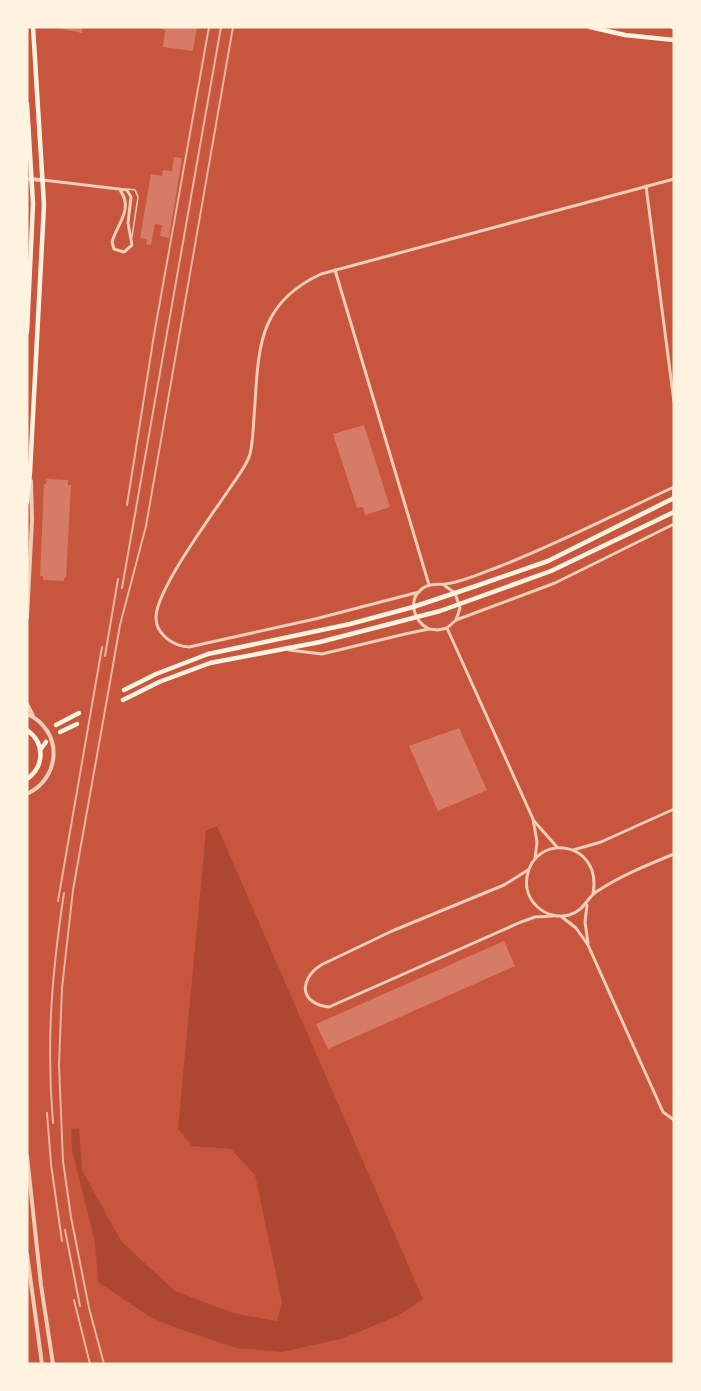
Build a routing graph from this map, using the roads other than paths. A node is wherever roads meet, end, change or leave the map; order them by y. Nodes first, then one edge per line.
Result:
1 (33, 27) edge
2 (590, 27) edge
3 (674, 40) edge
4 (27, 104) edge
5 (30, 179) edge
6 (674, 179) edge
7 (44, 180) junction
8 (646, 186) junction
9 (120, 190) junction
10 (127, 190) junction
11 (132, 239) junction
12 (335, 270) junction
13 (27, 332) edge
14 (674, 402) edge
15 (30, 472) junction
16 (674, 488) edge
17 (674, 499) edge
18 (27, 502) edge
19 (674, 512) edge
20 (674, 524) edge
21 (429, 585) junction
22 (444, 585) junction
23 (419, 592) junction
24 (455, 592) junction
25 (460, 604) junction
26 (413, 607) junction
27 (27, 618) edge
28 (416, 618) junction
29 (456, 620) junction
30 (447, 628) junction
31 (429, 629) junction
32 (286, 649) junction
33 (124, 690) dead end
34 (123, 700) dead end
35 (27, 704) edge
36 (79, 713) dead end
37 (27, 714) edge
38 (33, 717) junction
39 (77, 724) dead end
40 (56, 725) dead end
41 (27, 730) edge
42 (60, 732) dead end
43 (46, 742) dead end
44 (40, 750) junction
45 (27, 779) edge
46 (28, 795) edge
47 (674, 809) edge
48 (533, 819) junction
49 (558, 848) junction
50 (572, 850) junction
51 (674, 854) edge
52 (535, 859) junction
53 (528, 870) junction
54 (593, 894) junction
55 (587, 904) junction
56 (553, 916) junction
57 (562, 916) junction
58 (588, 945) junction
59 (674, 1120) edge
60 (27, 1156) edge
61 (27, 1254) edge
62 (42, 1364) edge
63 (53, 1364) edge

1 - 7 main road
2 - 3 main road
4 - 5 main road
5 - 7 street
5 - 13 main road
6 - 8 street
7 - 9 street
7 - 15 main road
8 - 12 street
8 - 14 street
9 - 10 street
9 - 11 street
10 - 11 street
10 - 11 lane
12 - 21 street
12 - 23 street
15 - 18 main road
15 - 27 street
16 - 17 street
16 - 22 street
17 - 24 main road
19 - 25 main road
20 - 29 street
21 - 22 street
21 - 23 street
22 - 24 street
23 - 26 street
24 - 25 street
24 - 26 main road
25 - 28 main road
25 - 29 street
26 - 28 street
26 - 33 main road
28 - 31 street
28 - 32 main road
29 - 30 street
30 - 31 street
30 - 48 street
31 - 32 street
32 - 34 main road
35 - 38 street
36 - 40 main road
37 - 38 street
38 - 46 street
39 - 42 main road
41 - 44 main road
43 - 44 main road
44 - 45 main road
47 - 50 street
48 - 49 street
48 - 52 street
49 - 50 street
49 - 52 street
50 - 54 street
51 - 54 street
52 - 53 street
53 - 56 street
53 - 56 street
54 - 55 street
55 - 57 street
55 - 58 street
56 - 57 street
57 - 58 street
58 - 59 street
60 - 63 street
61 - 62 street

